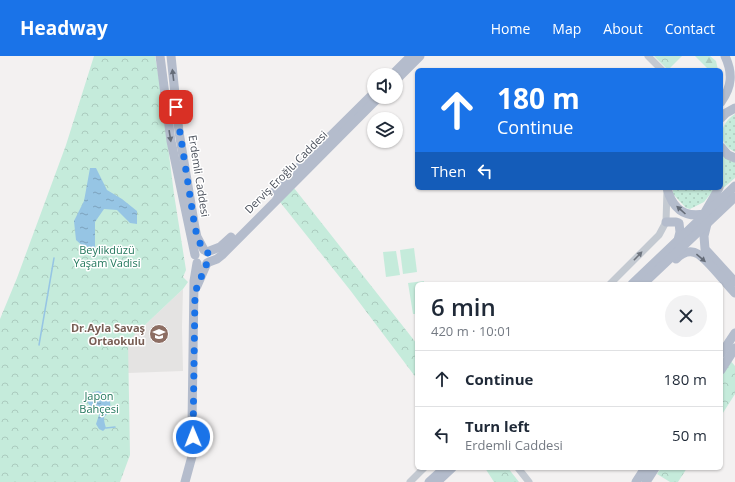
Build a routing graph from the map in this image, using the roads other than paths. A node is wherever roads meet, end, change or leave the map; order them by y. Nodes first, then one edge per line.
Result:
1 (160, 56) edge
2 (171, 56) edge
3 (411, 56) edge
4 (420, 56) edge
5 (648, 56) edge
6 (726, 56) edge
7 (735, 65) edge
8 (399, 68) edge
9 (660, 68) edge
10 (403, 73) edge
11 (723, 99) edge
12 (367, 102) edge
13 (370, 104) edge
14 (735, 108) edge
15 (359, 112) junction
16 (723, 116) edge
17 (723, 149) edge
18 (735, 158) edge
19 (735, 186) edge
20 (667, 190) edge
21 (668, 190) edge
22 (718, 190) edge
23 (734, 199) edge
24 (706, 219) junction
25 (666, 222) junction
26 (677, 241) junction
27 (207, 257) junction
28 (196, 259) junction
29 (612, 282) edge
30 (634, 282) edge
31 (644, 282) edge
32 (735, 282) edge
33 (195, 293) junction
34 (735, 293) edge
35 (735, 333) edge
36 (728, 352) edge
37 (723, 365) edge
38 (422, 470) edge
39 (438, 470) edge
40 (441, 470) edge
41 (450, 470) edge
42 (520, 470) edge
43 (644, 470) edge
44 (654, 470) edge
45 (185, 482) edge
46 (410, 482) edge
47 (429, 482) edge
48 (437, 482) edge
49 (529, 482) edge
50 (636, 482) edge
51 (646, 482) edge

1 -> 28 main road, Erdemli Caddesi
27 -> 2 main road, Erdemli Caddesi
3 - 8 main road
4 - 10 main road
5 - 9 street
6 - 7 main road
6 - 11 main road
12 - 15 main road, Derviş Eroğlu Caddesi
13 - 15 main road, Derviş Eroğlu Caddesi
14 - 16 main road
15 - 27 main road, Derviş Eroğlu Caddesi
17 - 18 main road
19 - 24 main road
20 - 25 street
24 -> 21 main road
22 - 24 main road
23 - 24 main road
24 - 26 main road
24 - 31 main road
24 - 32 main road
25 - 26 main road
29 -> 25 street
26 - 30 main road
27 - 28 main road
27 - 28 main road, Derviş Eroğlu Caddesi
27 - 33 main road
28 - 33 main road
31 -> 34 main road
33 - 45 main road
35 - 36 main road
36 - 37 main road
38 - 46 street
39 - 47 main road
40 - 47 main road
41 - 48 main road
42 - 49 street
43 - 50 main road
44 - 51 main road

